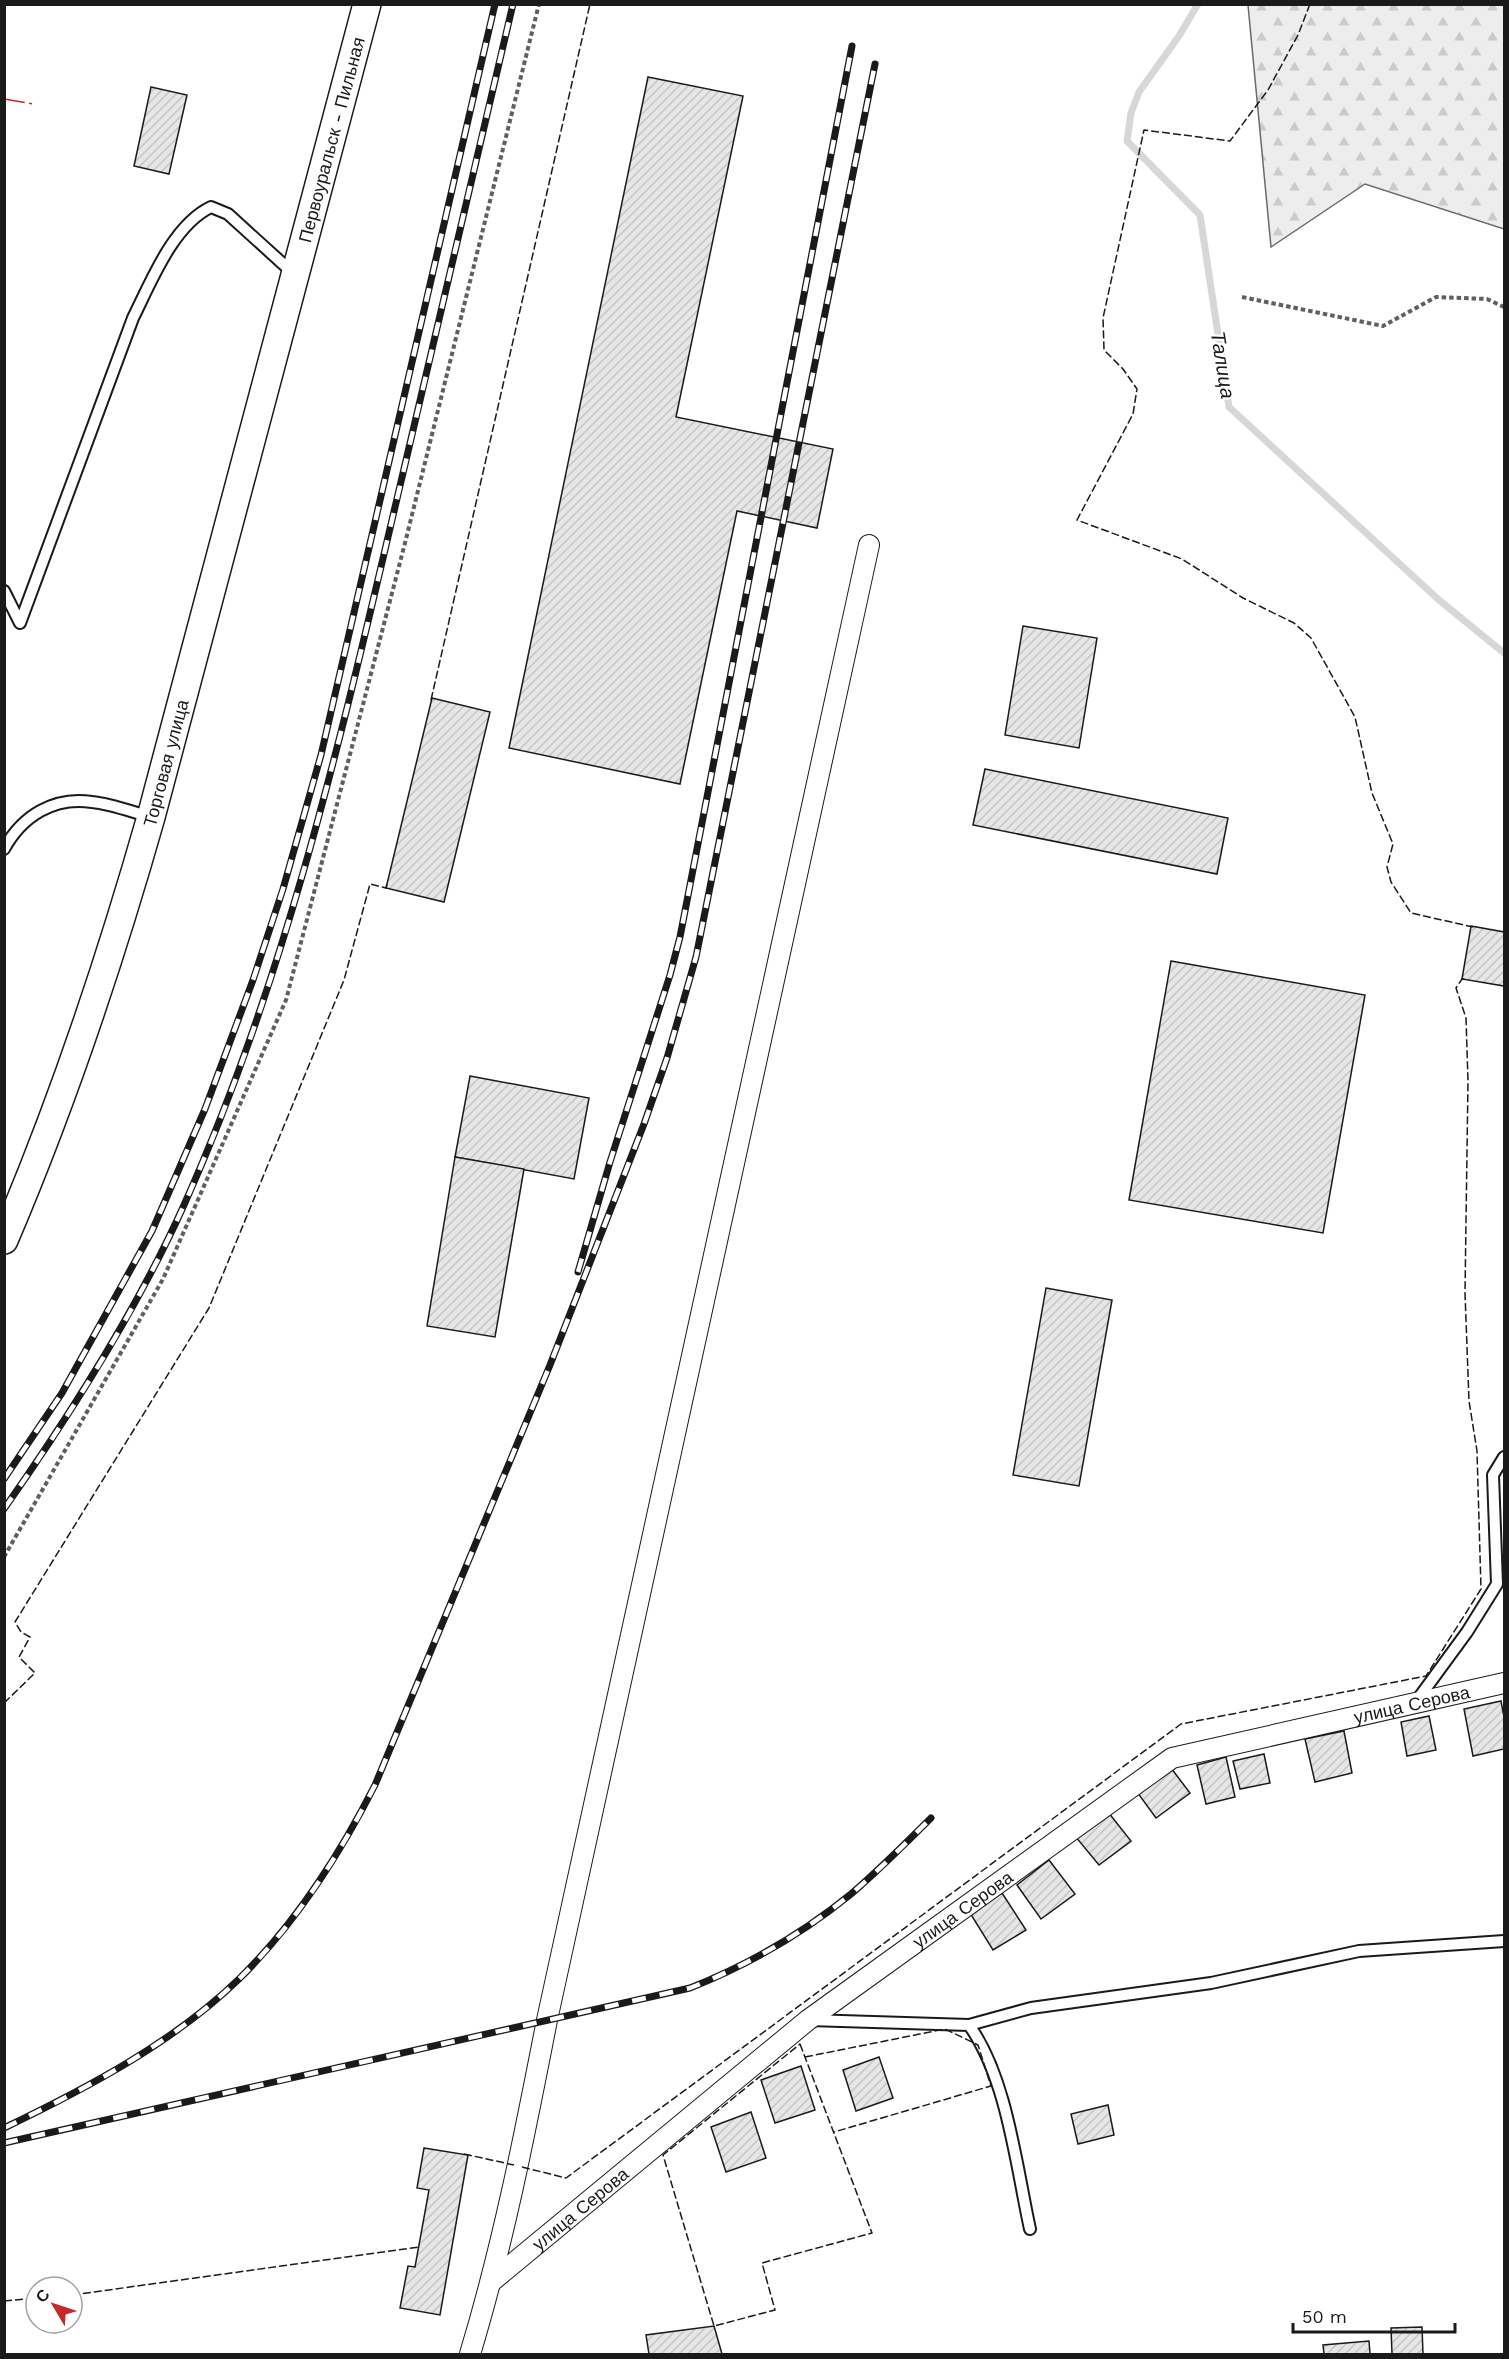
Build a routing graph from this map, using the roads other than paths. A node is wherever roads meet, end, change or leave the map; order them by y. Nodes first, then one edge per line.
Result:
1 (367, 4) edge
2 (294, 274) junction
3 (869, 545) dead end
4 (4, 591) edge
5 (151, 817) junction
6 (4, 849) edge
7 (4, 1240) edge
8 (1504, 1457) edge
9 (1504, 1683) edge
10 (1415, 1703) junction
11 (1504, 1941) edge
12 (808, 2020) junction
13 (969, 2025) junction
14 (1030, 2229) dead end
15 (492, 2281) junction
16 (470, 2355) edge

1 - 2 street, Первоуральск - Пильная
2 - 4 lane
2 - 5 street, Торговая улица
3 - 15 street
5 - 6 lane
5 - 7 street, Торговая улица
8 - 10 lane
9 - 10 street, улица Серова
10 - 12 street, улица Серова
11 - 13 lane
12 - 13 lane
12 - 15 street, улица Серова
13 - 14 lane
15 - 16 street

